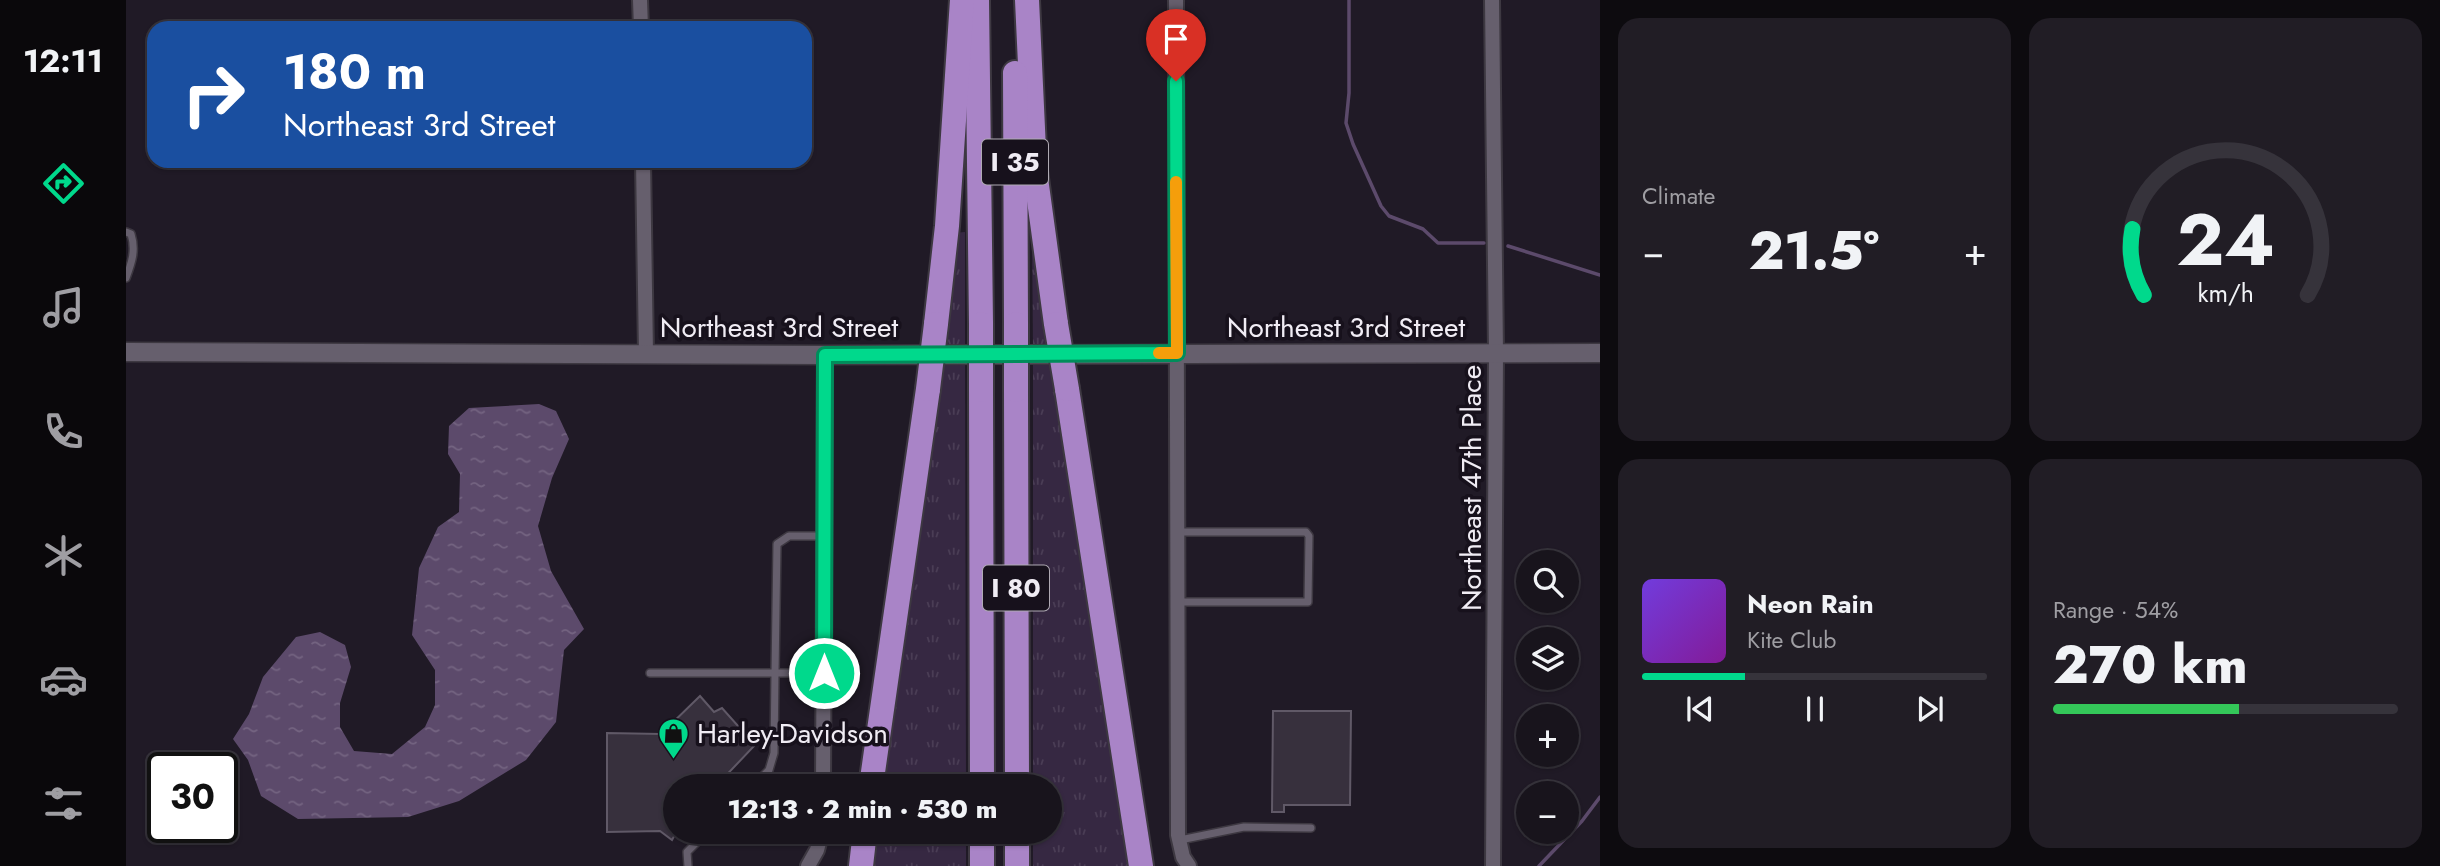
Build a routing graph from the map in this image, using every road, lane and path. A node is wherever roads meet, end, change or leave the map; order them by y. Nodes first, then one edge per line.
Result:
1 (640, 0) edge
2 (962, 0) edge
3 (977, 0) edge
4 (1015, 0) edge
5 (1027, 0) edge
6 (1176, 0) edge
7 (1492, 0) edge
8 (641, 21) edge
9 (643, 168) edge
10 (126, 232) edge
11 (126, 278) edge
12 (1016, 324) joint
13 (126, 352) edge
14 (1177, 353) junction
15 (1496, 353) junction
16 (1600, 353) edge
17 (646, 354) junction
18 (825, 355) junction
19 (1177, 532) junction
20 (824, 536) junction
21 (1177, 602) junction
22 (650, 673) dead end
23 (775, 673) junction
24 (824, 673) junction
25 (765, 774) edge
26 (823, 774) edge
27 (873, 774) edge
28 (982, 774) edge
29 (1017, 774) edge
30 (1311, 828) dead end
31 (1179, 841) junction
32 (695, 844) edge
33 (819, 844) edge
34 (864, 844) edge
35 (982, 844) edge
36 (1017, 844) edge
37 (688, 866) edge
38 (808, 866) edge
39 (862, 866) edge
40 (982, 866) edge
41 (1017, 866) edge
42 (1141, 866) edge
43 (1189, 866) edge
44 (1493, 866) edge

1 - 8 street
2 - 27 highway, bridge
3 - 28 highway, I 80, bridge
4 - 12 highway, I 35
5 - 42 highway, bridge
6 - 14 street
7 - 15 street, Northeast 47th Place
9 - 17 street
10 - 11 lane
12 - 29 highway, I 80, bridge
13 - 17 street, Northeast 3rd Street
14 - 15 street, Northeast 3rd Street
14 - 18 street, Northeast 3rd Street
14 - 19 street
15 - 16 street, Northeast 3rd Street
15 - 44 street, Northeast 47th Place
17 - 18 street, Northeast 3rd Street
18 - 20 street
19 - 21 street
19 - 21 lane
20 - 23 lane
20 - 24 street
21 - 31 street
22 - 23 lane
23 - 24 lane
23 - 25 lane
24 - 26 street
30 - 31 lane
31 - 43 street
32 - 37 lane
33 - 38 street
34 - 39 highway
35 - 40 highway
36 - 41 highway

